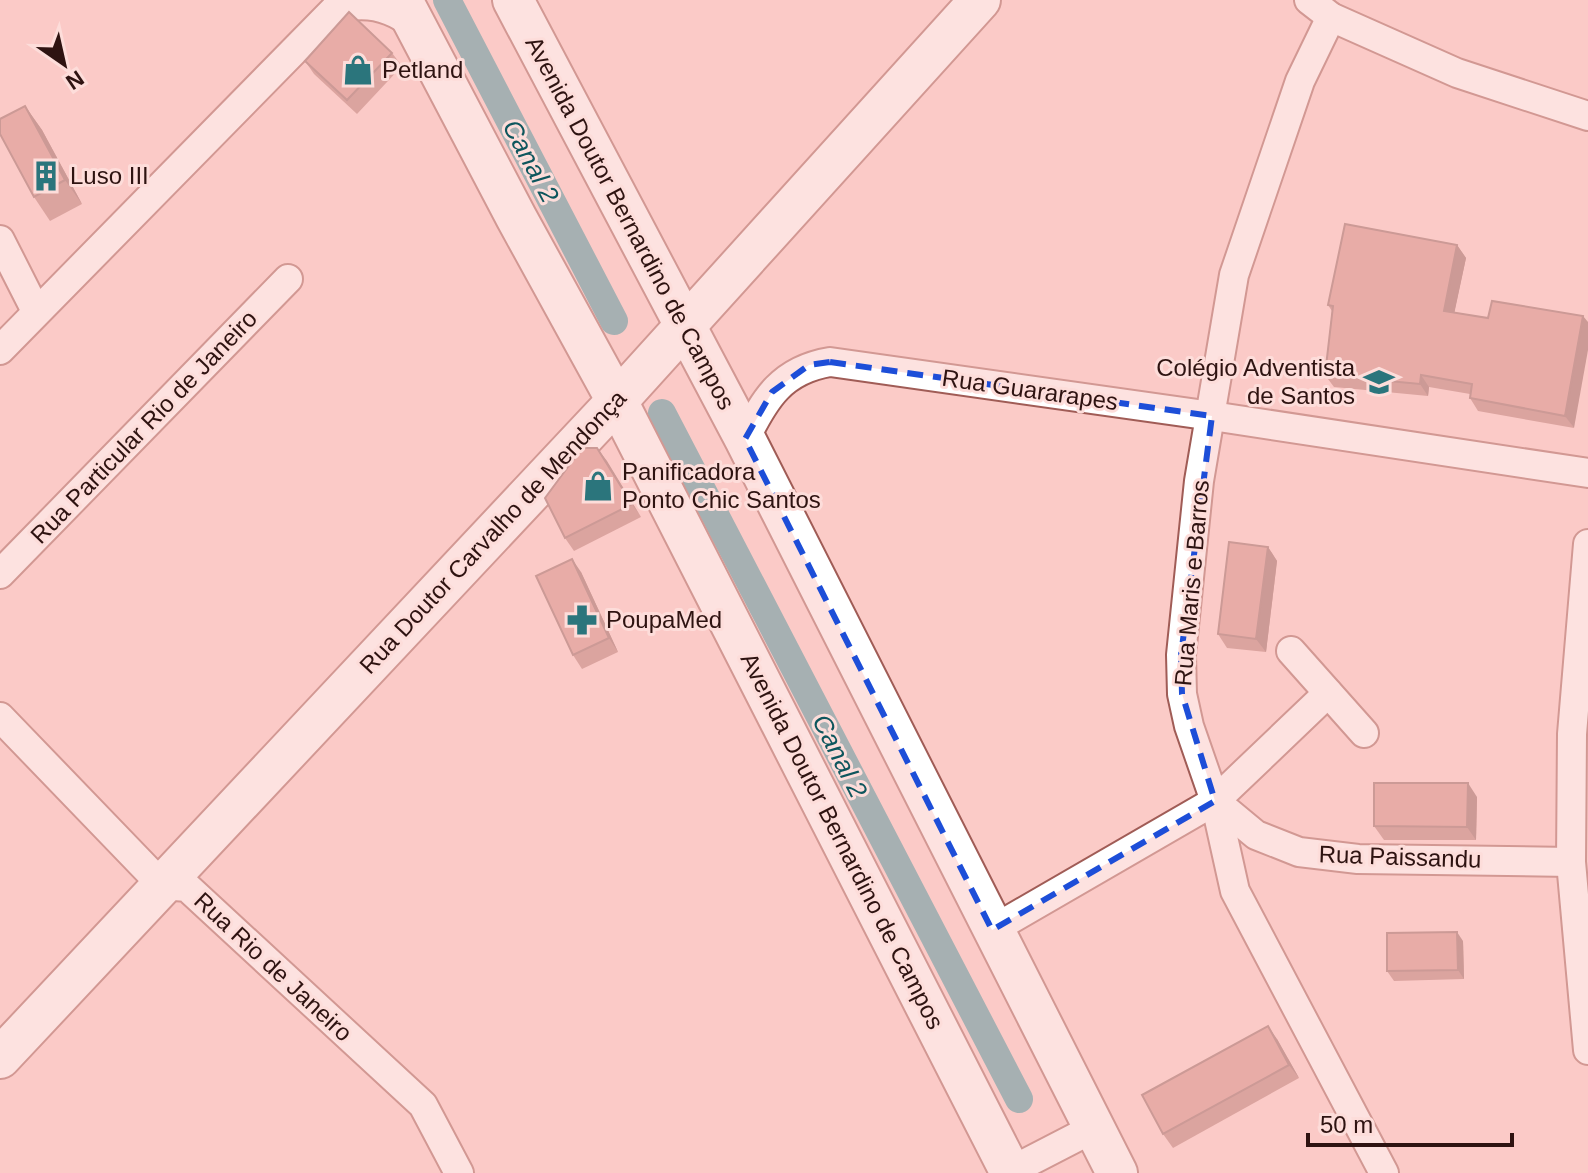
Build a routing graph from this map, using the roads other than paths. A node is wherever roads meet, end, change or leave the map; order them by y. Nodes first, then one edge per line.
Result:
1 (513, 0) edge
2 (980, 0) edge
3 (1309, 0) edge
4 (409, 13) edge
5 (1331, 17) junction
6 (1588, 116) edge
7 (0, 240) edge
8 (288, 279) dead end
9 (36, 311) junction
10 (683, 325) junction
11 (0, 350) edge
12 (617, 401) junction
13 (1212, 416) junction
14 (745, 439) junction
15 (1588, 473) edge
16 (1588, 544) edge
17 (0, 574) edge
18 (1585, 595) edge
19 (1291, 651) dead end
20 (1328, 693) junction
21 (0, 717) edge
22 (1364, 733) dead end
23 (1215, 801) junction
24 (1571, 862) junction
25 (162, 885) junction
26 (992, 930) junction
27 (1588, 1050) edge
28 (0, 1058) edge
29 (1094, 1128) junction
30 (1010, 1172) edge
31 (459, 1173) edge
32 (1117, 1173) edge
33 (1384, 1173) edge

1 - 10 main road, Avenida Doutor Bernardino de Campos
2 - 10 main road, Rua Doutor Carvalho de Mendonça
3 - 5 street
4 - 9 street
4 - 12 main road, Avenida Doutor Bernardino de Campos
5 - 6 street
5 - 13 street, Rua Maris e Barros
7 - 9 street
8 - 17 street, Rua Particular Rio de Janeiro
9 - 11 street
10 - 12 main road, Rua Doutor Carvalho de Mendonça
10 - 14 main road, Avenida Doutor Bernardino de Campos
12 - 25 main road, Rua Doutor Carvalho de Mendonça
12 - 30 main road, Avenida Doutor Bernardino de Campos
13 - 14 street, Rua Guararapes
13 - 15 street, Rua Guararapes
13 - 23 street, Rua Maris e Barros
14 - 26 main road, Avenida Doutor Bernardino de Campos
16 - 18 street
18 - 24 street
19 - 20 street
20 - 22 street
20 - 23 street
21 - 25 street, Rua Rio de Janeiro
23 - 24 street, Rua Paissandu
23 - 26 street
23 - 33 street, Rua Maris e Barros
24 - 27 street
25 - 28 main road, Rua Doutor Carvalho de Mendonça
25 - 31 street, Rua Rio de Janeiro
26 - 29 main road, Avenida Doutor Bernardino de Campos
29 - 30 street
29 - 32 main road, Avenida Doutor Bernardino de Campos

